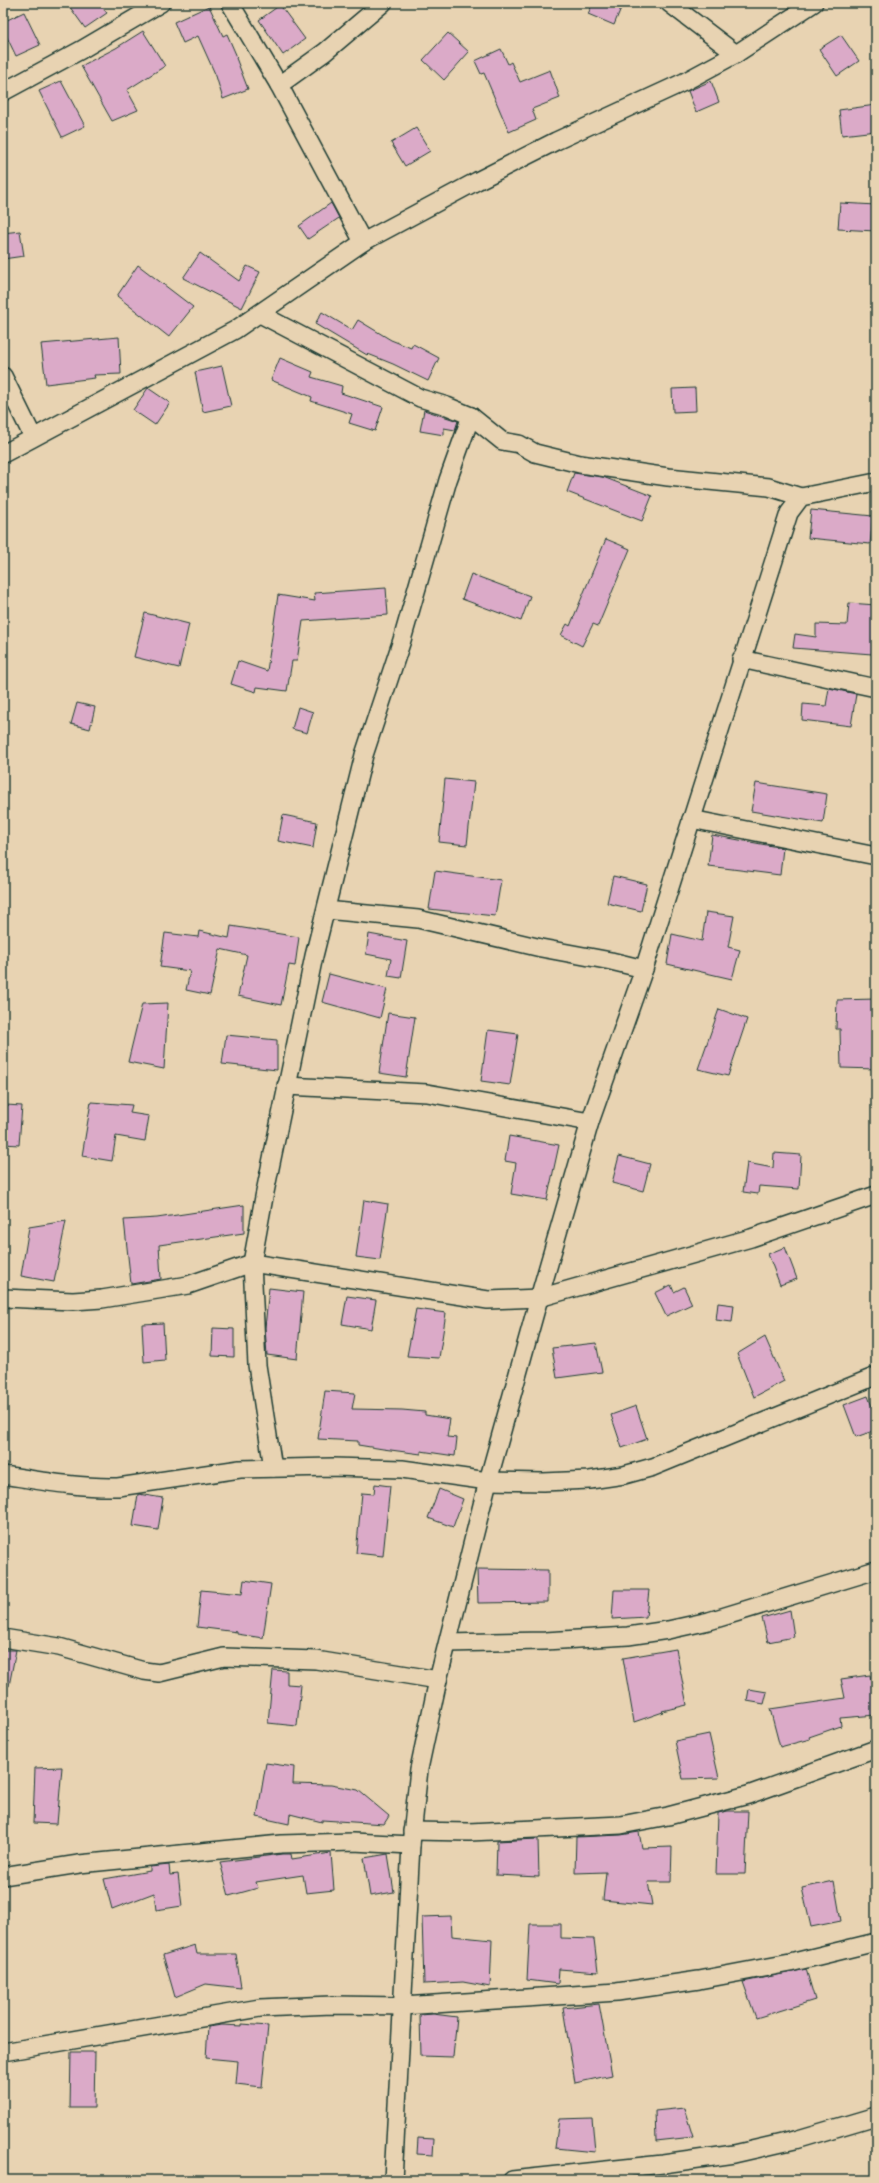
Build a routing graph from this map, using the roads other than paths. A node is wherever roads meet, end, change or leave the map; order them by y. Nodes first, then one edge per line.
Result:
1 (161, 3) edge
2 (230, 3) edge
3 (383, 3) edge
4 (669, 3) edge
5 (814, 3) edge
6 (736, 54) junction
7 (279, 85) junction
8 (3, 92) edge
9 (363, 242) junction
10 (260, 314) junction
11 (3, 376) edge
12 (471, 416) junction
13 (33, 437) junction
14 (3, 454) edge
15 (876, 482) edge
16 (801, 497) junction
17 (741, 659) junction
18 (876, 688) edge
19 (691, 818) junction
20 (876, 856) edge
21 (326, 910) junction
22 (644, 969) junction
23 (286, 1086) junction
24 (590, 1122) junction
25 (876, 1195) edge
26 (252, 1263) junction
27 (3, 1298) edge
28 (539, 1298) junction
29 (876, 1376) edge
30 (272, 1468) junction
31 (3, 1475) edge
32 (488, 1481) junction
33 (876, 1570) edge
34 (3, 1638) edge
35 (448, 1643) junction
36 (438, 1680) junction
37 (876, 1749) edge
38 (412, 1838) junction
39 (3, 1876) edge
40 (876, 1942) edge
41 (403, 2006) junction
42 (3, 2052) edge
43 (876, 2116) edge
44 (393, 2180) edge
45 (512, 2180) edge

1 - 8 street
2 - 7 street
3 - 7 street
4 - 6 street
5 - 6 street
6 - 9 street
7 - 9 street
9 - 10 street
10 - 12 street
10 - 13 street
11 - 13 street
12 - 16 street
12 - 21 street
13 - 14 street
15 - 16 street
16 - 17 street
17 - 18 street
17 - 19 street
19 - 20 street
19 - 22 street
21 - 22 street
21 - 23 street
22 - 24 street
23 - 24 street
23 - 26 street
24 - 28 street
25 - 28 street
26 - 27 street
26 - 28 street
26 - 30 street
28 - 32 street
29 - 32 street
30 - 31 street
30 - 32 street
32 - 35 street
33 - 35 street
34 - 36 street
35 - 36 street
36 - 38 street
37 - 38 street
38 - 39 street
38 - 41 street
40 - 41 street
41 - 42 street
41 - 44 street
43 - 45 street

